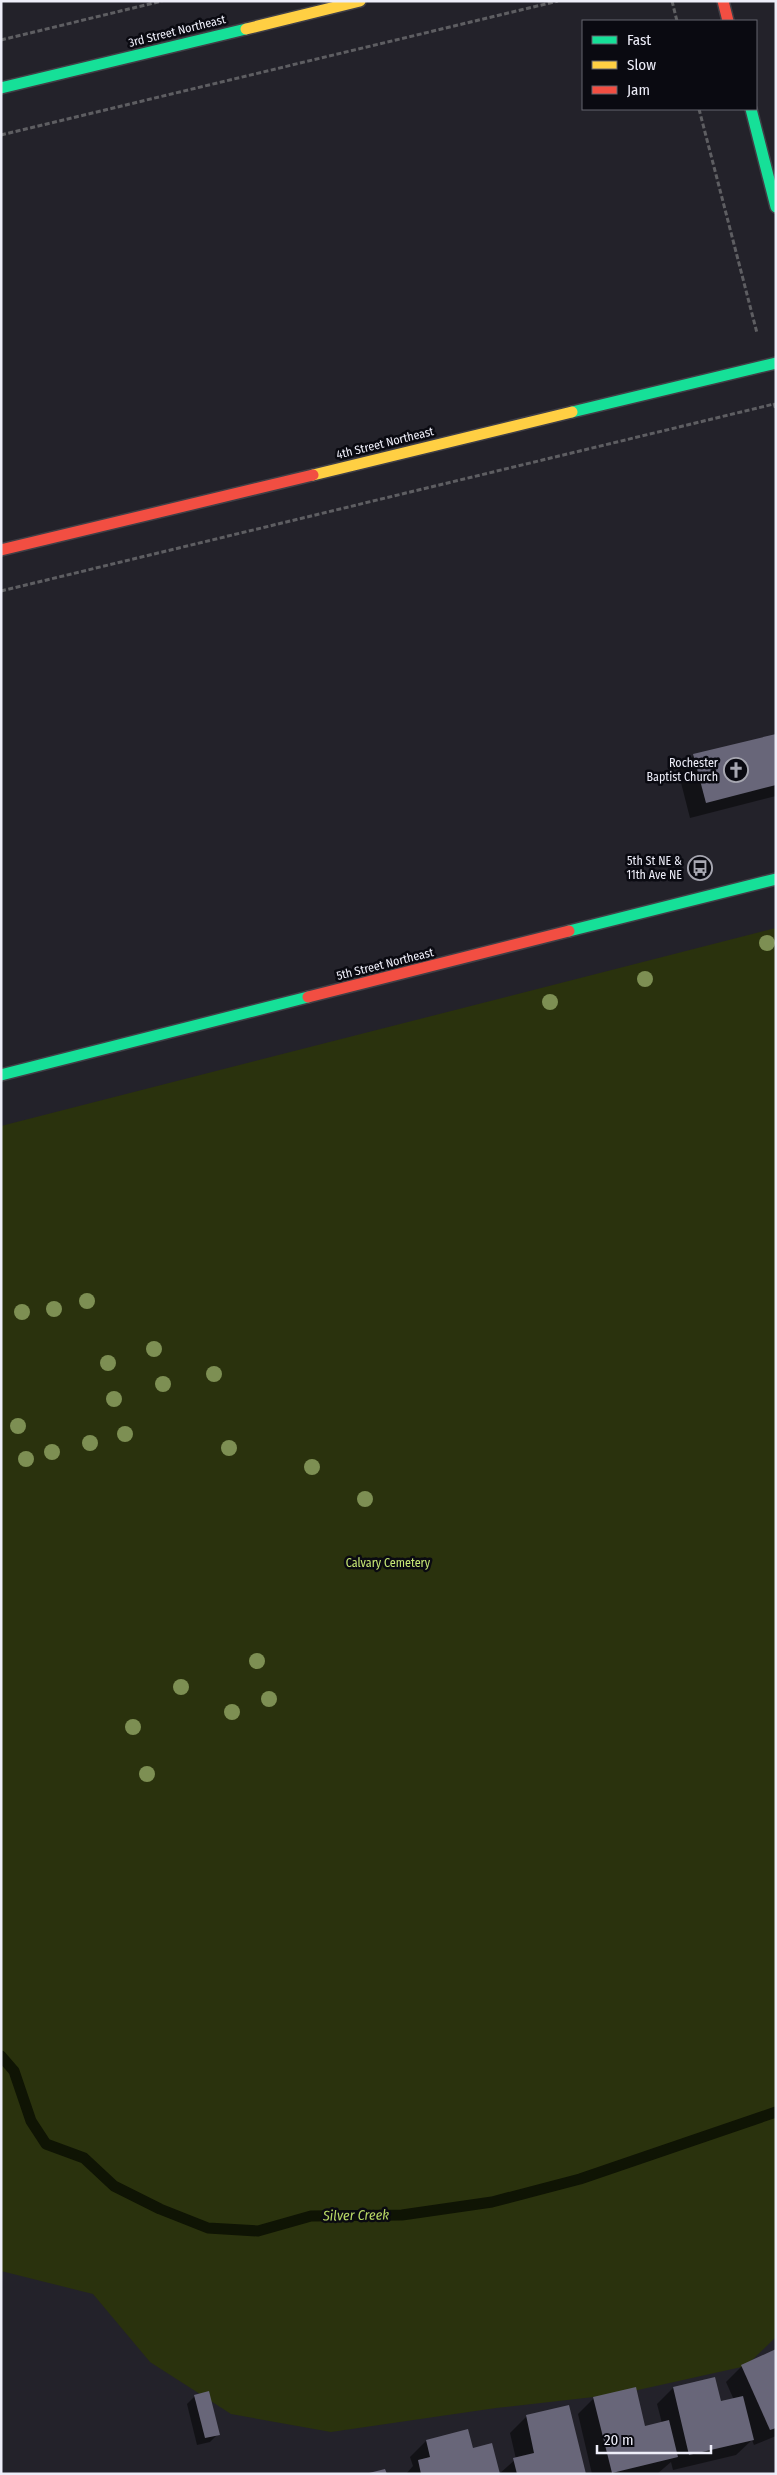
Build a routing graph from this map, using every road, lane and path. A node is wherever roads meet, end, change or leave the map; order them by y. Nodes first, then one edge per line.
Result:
1 (162, 1) edge
2 (360, 1) edge
3 (558, 1) edge
4 (672, 1) edge
5 (723, 1) edge
6 (677, 20) edge
7 (728, 20) edge
8 (1, 40) edge
9 (1, 88) edge
10 (699, 110) edge
11 (751, 110) edge
12 (1, 135) edge
13 (776, 207) edge
14 (756, 330) dead end
15 (776, 363) edge
16 (776, 410) edge
17 (1, 550) edge
18 (1, 591) edge
19 (776, 879) edge
20 (1, 1075) edge

1 - 8 path
2 - 9 street, 3rd Street Northeast
3 - 12 path
4 - 6 path
5 - 7 street
10 - 14 path
11 - 13 street
15 - 17 street, 4th Street Northeast
16 - 18 path
19 - 20 street, 5th Street Northeast

